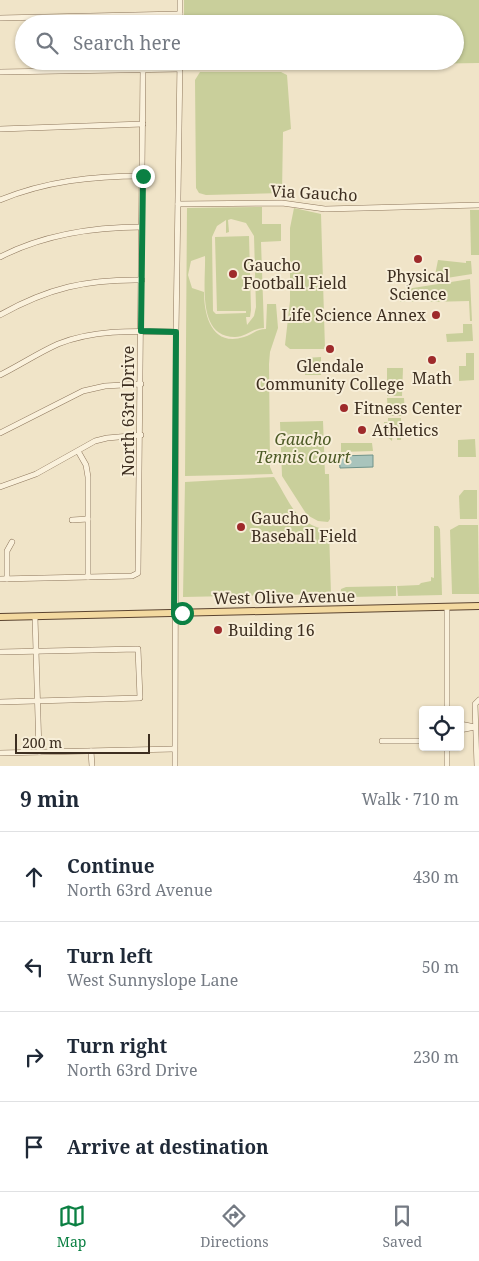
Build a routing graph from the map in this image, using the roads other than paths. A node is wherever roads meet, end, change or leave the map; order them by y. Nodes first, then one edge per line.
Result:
1 (180, 0) edge
2 (180, 14) joint
3 (135, 15) edge
4 (0, 18) edge
5 (15, 18) edge
6 (95, 70) edge
7 (143, 70) edge
8 (180, 70) edge
9 (0, 72) edge
10 (143, 124) junction
11 (0, 129) edge
12 (143, 176) junction
13 (18, 186) dead end
14 (21, 192) junction
15 (0, 200) edge
16 (178, 204) junction
17 (479, 205) edge
18 (142, 227) junction
19 (0, 257) edge
20 (142, 280) junction
21 (0, 315) edge
22 (141, 331) junction
23 (176, 332) junction
24 (0, 375) edge
25 (141, 384) junction
26 (0, 433) edge
27 (141, 435) junction
28 (78, 451) junction
29 (0, 487) edge
30 (72, 520) dead end
31 (88, 520) junction
32 (12, 542) dead end
33 (88, 577) junction
34 (0, 579) edge
35 (7, 579) junction
36 (479, 606) edge
37 (447, 607) junction
38 (174, 613) junction
39 (35, 617) junction
40 (0, 618) edge
41 (0, 652) edge
42 (36, 652) junction
43 (478, 700) edge
44 (38, 701) junction
45 (0, 702) edge
46 (447, 706) edge
47 (464, 725) edge
48 (475, 727) junction
49 (464, 729) edge
50 (382, 741) dead end
51 (419, 741) edge
52 (174, 749) junction
53 (92, 751) junction
54 (447, 751) edge
55 (39, 752) junction
56 (0, 753) edge
57 (92, 766) edge
58 (174, 766) edge
59 (447, 766) edge
60 (477, 766) edge

1 - 2 street
2 - 3 street
4 - 5 street
6 - 9 street
7 - 10 street, North 63rd Drive
8 - 16 street
10 - 11 street
10 - 12 street, North 63rd Drive
12 - 14 street
12 - 18 street, North 63rd Drive
13 - 14 street
14 - 15 street
16 - 17 street, Via Gaucho
16 - 23 street
18 - 19 street
18 - 20 street, North 63rd Drive
20 - 21 street
20 - 22 street, North 63rd Drive
22 - 23 street
22 - 24 street
22 - 25 street, North 63rd Drive
23 - 38 street
25 - 26 street
25 - 27 street, North 63rd Drive
27 - 28 street
27 - 33 street, North 63rd Drive
28 - 29 street
28 - 31 street
30 - 31 street
31 - 33 street
32 - 35 street
33 - 35 street
34 - 35 street
36 - 37 main road, West Olive Avenue
37 - 38 main road, West Olive Avenue
37 - 46 street
38 - 39 main road, West Olive Avenue
38 - 52 street
39 - 40 main road, West Olive Avenue
39 - 42 street
41 - 42 street
42 - 44 street
42 - 44 street
43 - 48 street
44 - 45 street
44 - 55 street
47 - 48 street
48 - 49 street
48 - 60 street
50 - 51 street
52 - 53 street
52 - 58 street
53 - 55 street
53 - 57 street
54 - 59 street
55 - 56 street

